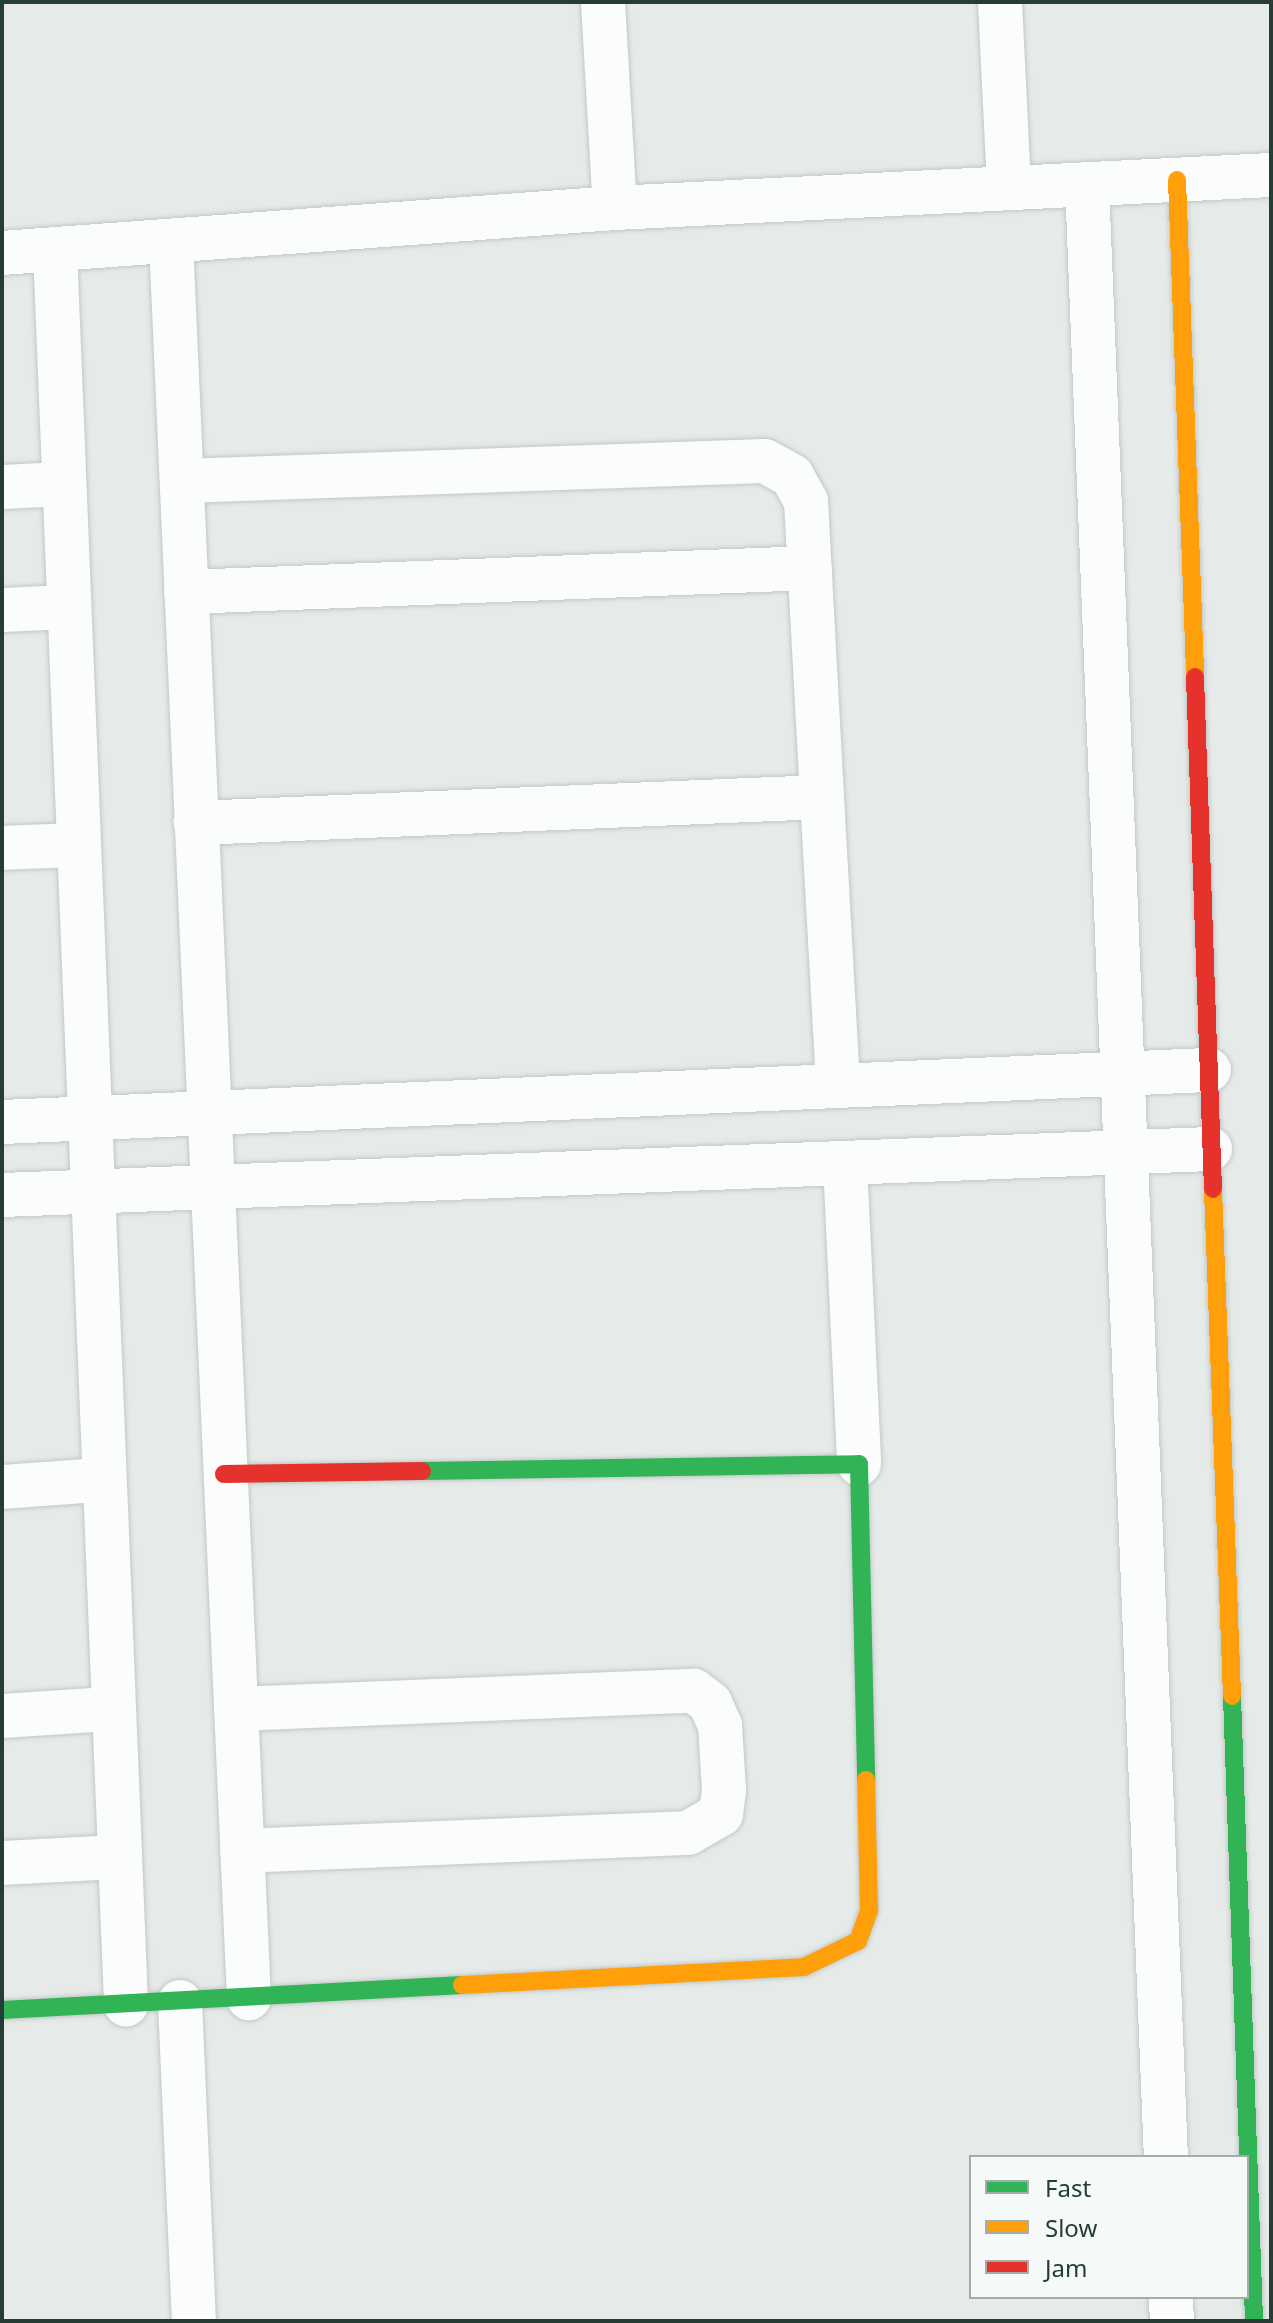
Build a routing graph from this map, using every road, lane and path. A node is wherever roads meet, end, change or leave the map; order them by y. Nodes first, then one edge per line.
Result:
1 (603, 2) edge
2 (1000, 2) edge
3 (1271, 175) edge
4 (1177, 180) junction
5 (1087, 184) junction
6 (1009, 188) junction
7 (615, 208) junction
8 (171, 241) junction
9 (55, 250) junction
10 (2, 253) edge
11 (182, 481) junction
12 (64, 484) junction
13 (2, 487) edge
14 (810, 568) junction
15 (186, 592) junction
16 (68, 607) junction
17 (2, 610) edge
18 (822, 797) junction
19 (196, 823) junction
20 (77, 845) junction
21 (2, 848) edge
22 (1209, 1070) junction
23 (1127, 1074) junction
24 (838, 1086) junction
25 (207, 1114) junction
26 (88, 1119) junction
27 (2, 1122) edge
28 (1210, 1149) junction
29 (1129, 1152) junction
30 (845, 1163) junction
31 (212, 1187) junction
32 (90, 1190) junction
33 (2, 1195) edge
34 (859, 1464) junction
35 (224, 1474) junction
36 (100, 1480) junction
37 (2, 1487) edge
38 (111, 1709) junction
39 (236, 1709) junction
40 (2, 1716) edge
41 (242, 1851) junction
42 (118, 1857) junction
43 (2, 1863) edge
44 (249, 1998) junction
45 (180, 2002) junction
46 (126, 2005) junction
47 (2, 2010) edge
48 (1166, 2155) edge
49 (1248, 2155) edge
50 (1249, 2188) edge
51 (1171, 2299) edge
52 (194, 2321) edge
53 (1172, 2321) edge
54 (1254, 2321) edge

1 - 7 street
2 - 6 street
3 - 4 street
4 - 5 street
4 - 22 street
5 - 6 street
5 - 23 street
6 - 7 street
7 - 8 street
8 - 9 street
8 - 11 street
9 - 10 street
9 - 12 street
11 - 14 street
11 - 15 street
12 - 13 street
12 - 16 street
14 - 15 street
14 - 18 street
15 - 19 street
16 - 17 street
16 - 20 street
18 - 19 street
18 - 24 street
19 - 25 street
20 - 21 street
20 - 26 street
22 - 23 street
22 - 28 street
23 - 24 street
23 - 29 street
24 - 25 street
25 - 26 street
25 - 31 street
26 - 27 street
26 - 32 street
28 - 29 street
28 - 49 street
29 - 30 street
29 - 48 street
30 - 31 street
30 - 34 street
31 - 32 street
31 - 35 street
32 - 33 street
32 - 36 street
34 - 35 street
34 - 44 street
35 - 39 street
36 - 37 street
36 - 38 street
38 - 40 street
38 - 42 street
39 - 41 street
39 - 41 street
41 - 44 street
42 - 43 street
42 - 46 street
44 - 45 street
45 - 46 street
45 - 52 street
46 - 47 street
50 - 54 street
51 - 53 street

